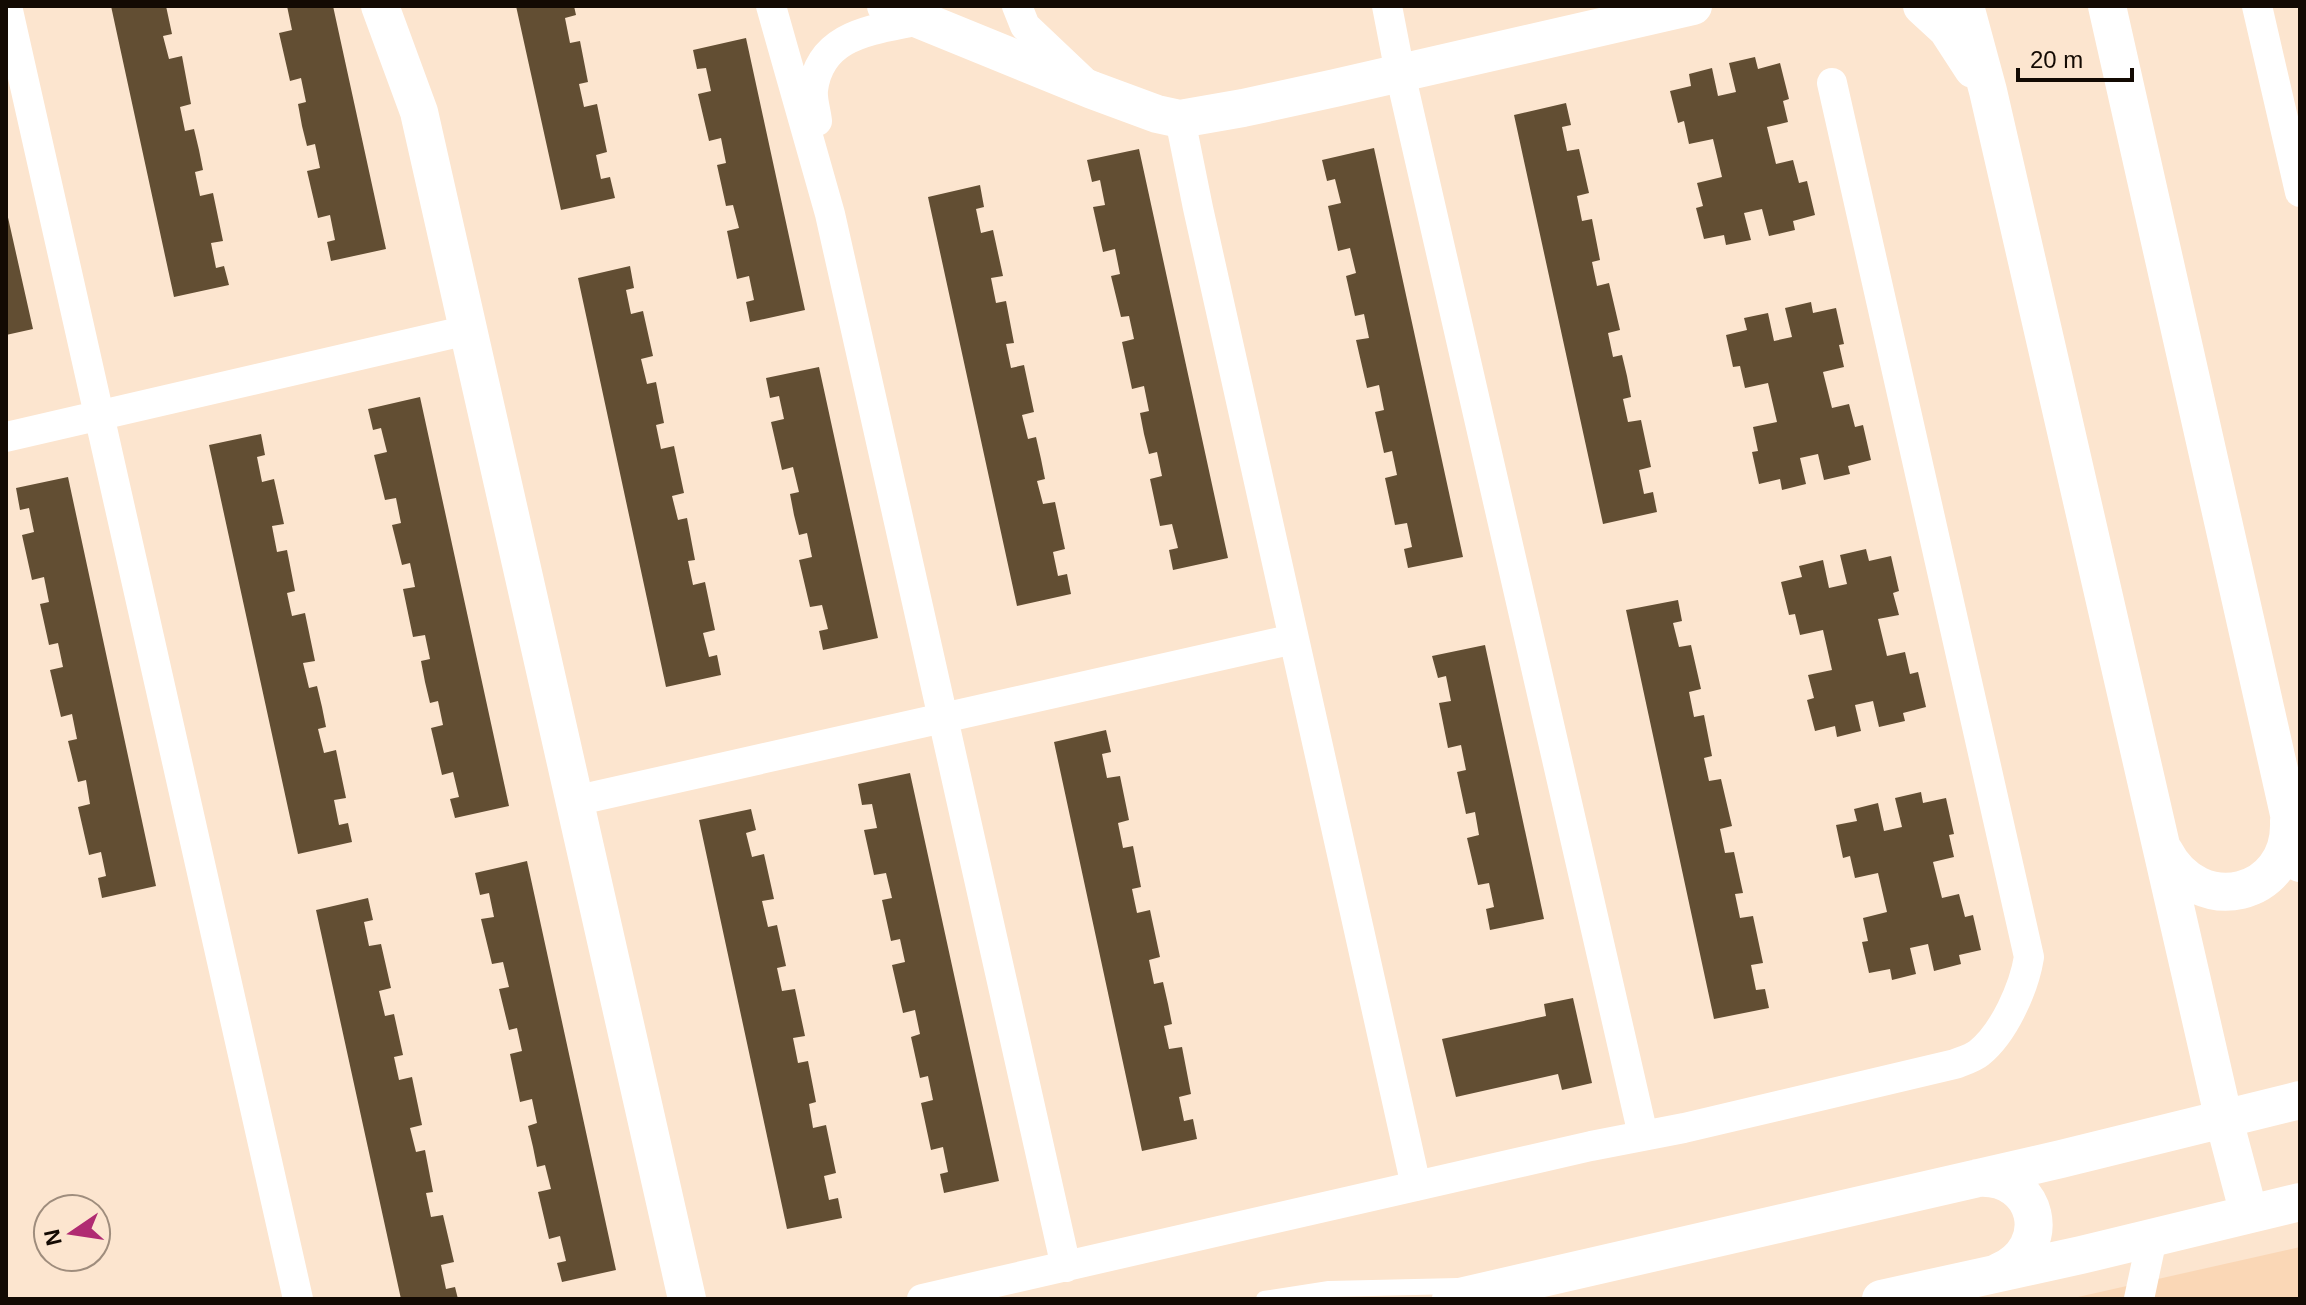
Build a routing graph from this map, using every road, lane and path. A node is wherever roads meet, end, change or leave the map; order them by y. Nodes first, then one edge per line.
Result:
1 (7, 6) edge
2 (380, 6) edge
3 (406, 6) edge
4 (771, 6) edge
5 (1017, 6) edge
6 (1387, 6) edge
7 (1693, 6) edge
8 (1922, 6) edge
9 (1965, 6) edge
10 (2107, 6) edge
11 (2127, 6) edge
12 (2257, 6) edge
13 (903, 13) edge
14 (2120, 61) junction
15 (1400, 73) junction
16 (1832, 83) dead end
17 (1092, 90) junction
18 (1988, 91) junction
19 (419, 112) junction
20 (1180, 119) junction
21 (2300, 192) edge
22 (830, 214) junction
23 (468, 330) junction
24 (99, 416) junction
25 (6, 437) edge
26 (1294, 639) junction
27 (943, 718) junction
28 (574, 801) junction
29 (2289, 813) junction
30 (2161, 845) junction
31 (2300, 863) edge
32 (2300, 1100) edge
33 (2224, 1120) junction
34 (1643, 1135) junction
35 (1977, 1178) junction
36 (1416, 1186) junction
37 (2300, 1202) edge
38 (2249, 1214) junction
39 (2152, 1238) junction
40 (1066, 1267) junction
41 (1996, 1274) junction
42 (1512, 1285) junction
43 (298, 1299) edge
44 (687, 1299) edge
45 (922, 1299) edge
46 (1264, 1299) edge
47 (1451, 1299) edge
48 (1881, 1299) edge
49 (2139, 1299) edge

1 - 24 street
2 - 19 street
3 - 19 street
4 - 22 street
5 - 17 street
6 - 15 street
7 - 15 street
8 - 18 street
9 - 18 street
10 - 14 street
11 - 14 street
12 - 21 street
13 - 17 street
13 - 22 street
14 - 29 street
15 - 20 street
15 - 34 street
16 - 34 street
17 - 20 street
18 - 30 street
19 - 23 street
20 - 26 street
22 - 27 street
23 - 24 street
23 - 28 street
24 - 25 street
24 - 43 street
26 - 27 street
26 - 36 street
27 - 28 street
27 - 40 street
28 - 44 street
29 - 30 street
29 - 31 street
30 - 33 street
32 - 33 street
33 - 35 street
33 - 38 street
34 - 36 street
35 - 41 street
35 - 42 street
36 - 40 street
37 - 38 street
38 - 39 street
39 - 41 street
39 - 49 street
40 - 45 street
41 - 48 street
42 - 46 lane
42 - 47 street

